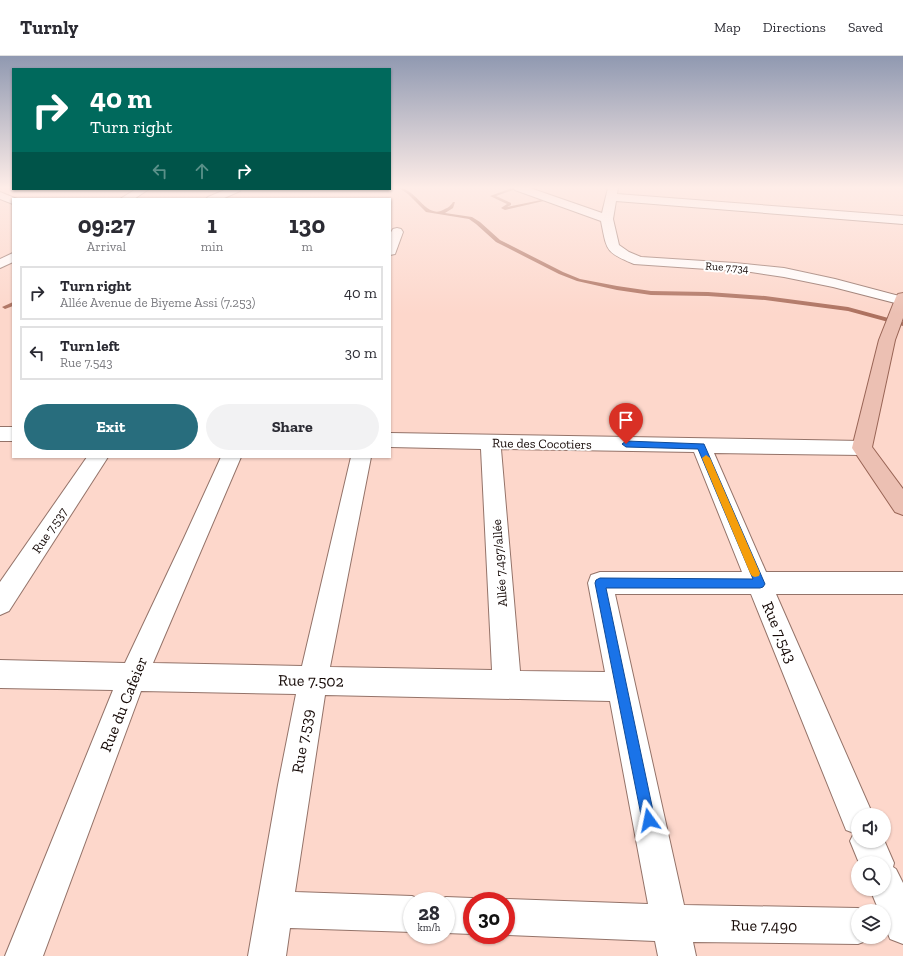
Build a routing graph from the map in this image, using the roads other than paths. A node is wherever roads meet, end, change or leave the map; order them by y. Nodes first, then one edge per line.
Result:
1 (609, 230) edge
2 (397, 232) dead end
3 (391, 248) edge
4 (12, 258) edge
5 (0, 264) edge
6 (901, 304) edge
7 (0, 434) edge
8 (12, 434) edge
9 (391, 440) edge
10 (491, 442) junction
11 (701, 446) junction
12 (862, 448) junction
13 (97, 458) edge
14 (231, 458) edge
15 (361, 458) edge
16 (903, 506) edge
17 (903, 583) edge
18 (760, 584) junction
19 (0, 603) edge
20 (0, 674) edge
21 (133, 676) junction
22 (313, 680) junction
23 (507, 684) junction
24 (621, 687) junction
25 (854, 808) edge
26 (890, 896) edge
27 (274, 909) junction
28 (403, 914) edge
29 (515, 918) edge
30 (903, 926) edge
31 (851, 927) edge
32 (891, 927) edge
33 (673, 940) edge
34 (24, 956) edge
35 (268, 956) edge

1 - 6 street, Rue 7.734
2 - 3 street
4 - 5 street
6 - 12 main road
7 - 8 street
9 - 10 street, Rue des Cocotiers
10 - 11 street, Rue des Cocotiers
10 - 23 street, Allée 7.497/allée
11 - 12 street, Rue des Cocotiers
11 - 18 street, Rue 7.543
12 - 16 main road
13 - 19 street, Rue 7.537
14 - 21 street, Rue du Cafeier
15 - 22 street, Rue 7.539
17 - 18 street
18 - 24 street
18 - 25 street, Rue 7.543
20 - 21 street, Rue 7.502
21 - 22 street, Rue 7.502
21 - 34 street, Rue du Cafeier
22 - 23 street, Rue 7.502
22 - 27 street, Rue 7.539
23 - 24 street, Rue 7.502
24 - 33 street
26 - 30 street
27 - 28 street
27 - 35 street, Rue 7.539
29 - 33 street, Rue 7.490
30 - 32 street
31 - 33 street, Rue 7.490

